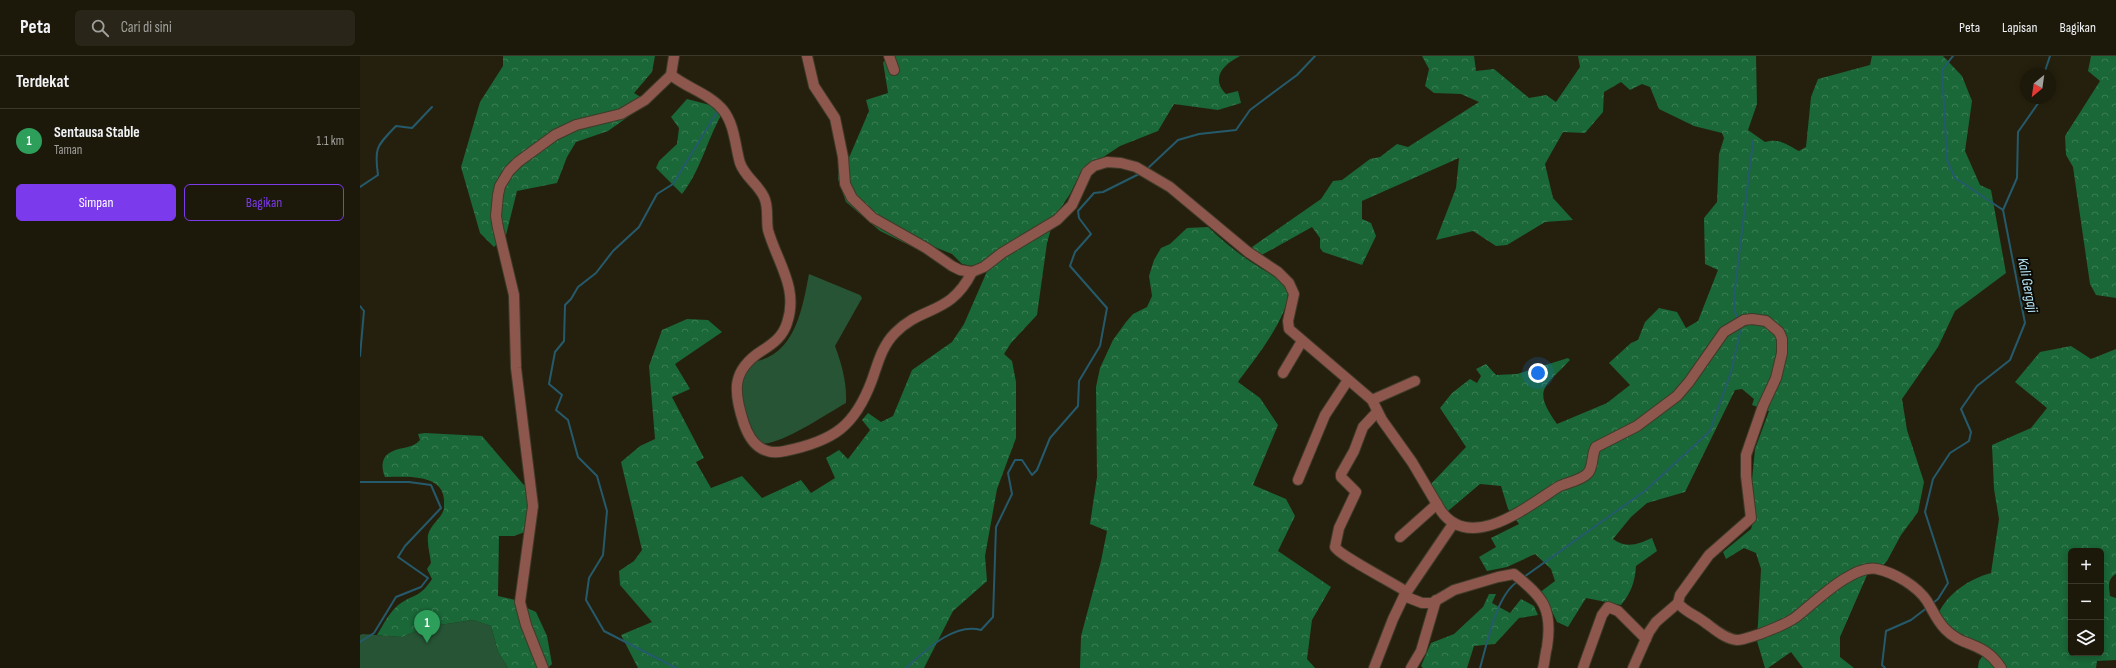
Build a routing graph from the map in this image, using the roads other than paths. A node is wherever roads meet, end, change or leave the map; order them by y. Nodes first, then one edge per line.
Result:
1 (674, 56) edge
2 (807, 56) edge
3 (889, 56) edge
4 (894, 70) dead end
5 (671, 75) junction
6 (972, 272) junction
7 (1302, 341) junction
8 (1283, 373) dead end
9 (1348, 380) junction
10 (1415, 381) dead end
11 (1372, 400) junction
12 (1377, 412) junction
13 (1298, 480) dead end
14 (1437, 504) junction
15 (1453, 524) junction
16 (1400, 537) dead end
17 (1406, 594) junction
18 (1436, 600) junction
19 (1678, 603) junction
20 (1646, 639) junction
21 (543, 668) edge
22 (1374, 668) edge
23 (1411, 668) edge
24 (1543, 668) edge
25 (1583, 668) edge
26 (1633, 668) edge
27 (2001, 668) edge

1 - 5 street
2 - 6 street
3 - 4 street
5 - 6 street
5 - 21 street
6 - 7 street
7 - 8 street
7 - 9 street
9 - 11 street
9 - 13 street
10 - 11 street
11 - 12 street
12 - 14 street
12 - 17 street
14 - 15 street
14 - 16 street
15 - 17 street
15 - 19 street
17 - 18 street
17 - 22 street
18 - 23 street
18 - 24 street
19 - 20 street
19 - 27 street
20 - 25 street
20 - 26 street

